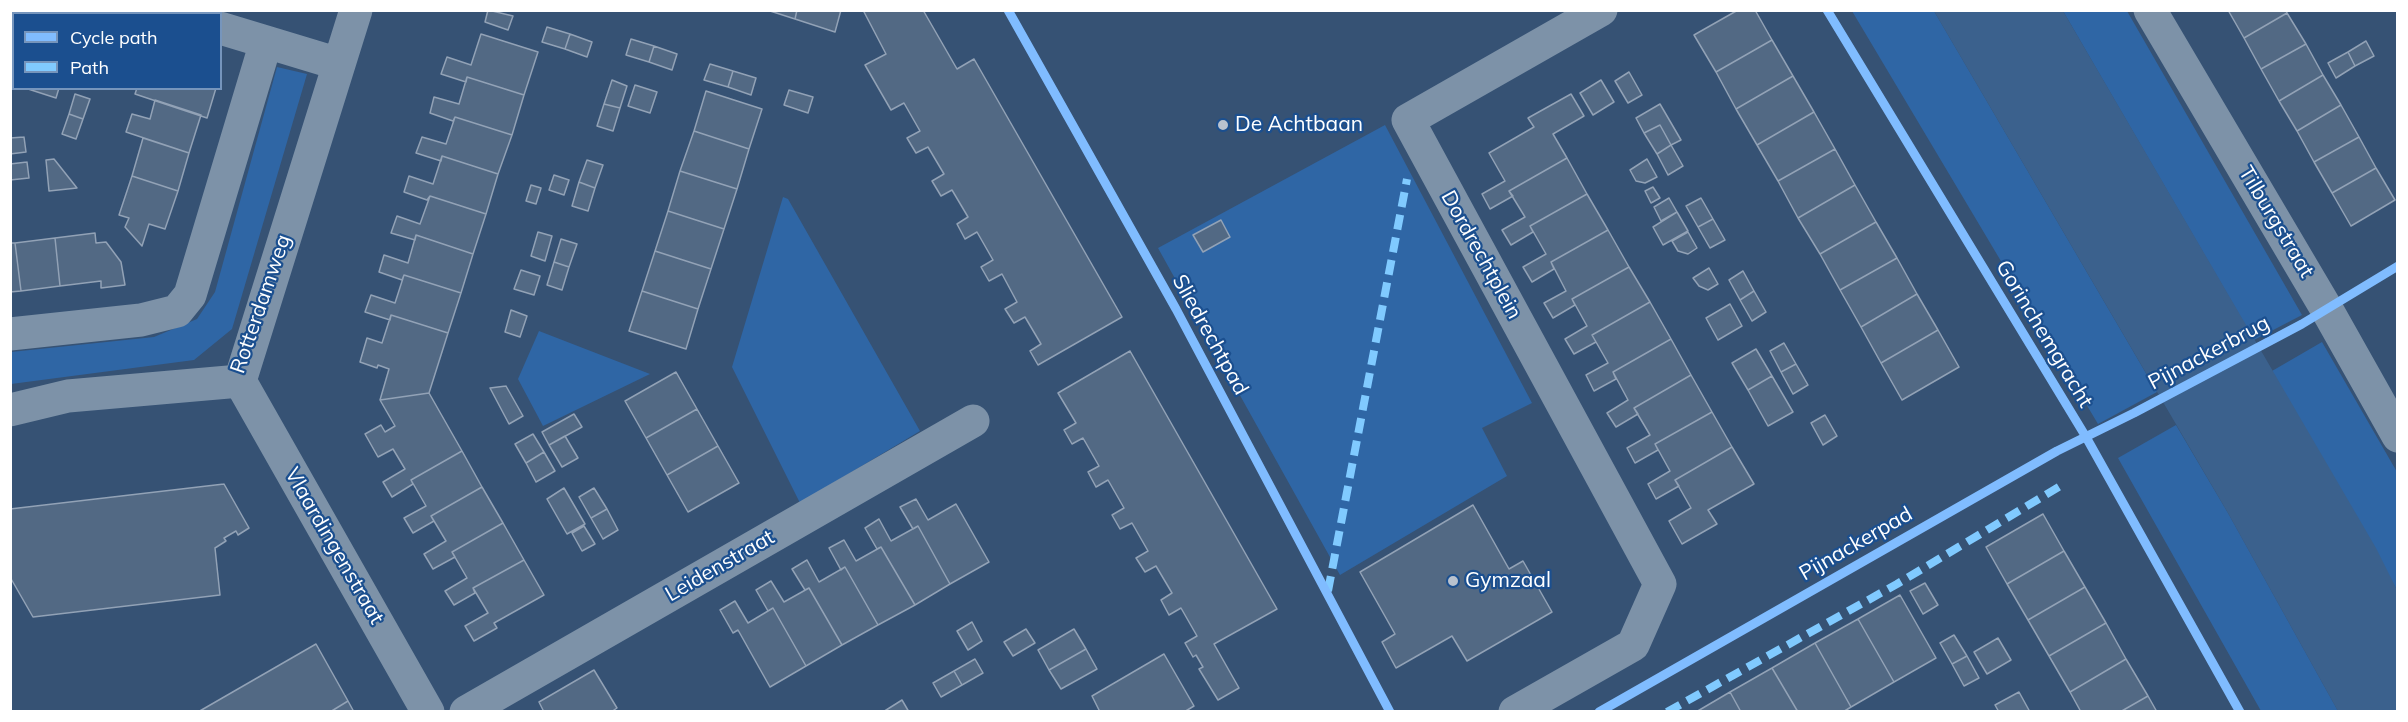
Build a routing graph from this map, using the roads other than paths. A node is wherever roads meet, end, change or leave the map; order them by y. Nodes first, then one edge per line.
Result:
1 (356, 10) edge
2 (1601, 10) edge
3 (2150, 10) edge
4 (222, 29) edge
5 (266, 42) junction
6 (339, 64) junction
7 (10, 334) edge
8 (240, 381) junction
9 (10, 410) edge
10 (973, 421) dead end
11 (2397, 436) edge
12 (428, 711) edge
13 (466, 711) edge
14 (1515, 711) edge

1 - 6 street, Rotterdamweg
2 - 14 street, Dordrechtplein
3 - 11 street, Tilburgstraat
4 - 5 street
5 - 6 street
5 - 7 street
6 - 8 street, Rotterdamweg
8 - 9 street, Rotterdamweg
8 - 12 street, Vlaardingenstraat
10 - 13 street, Leidenstraat

